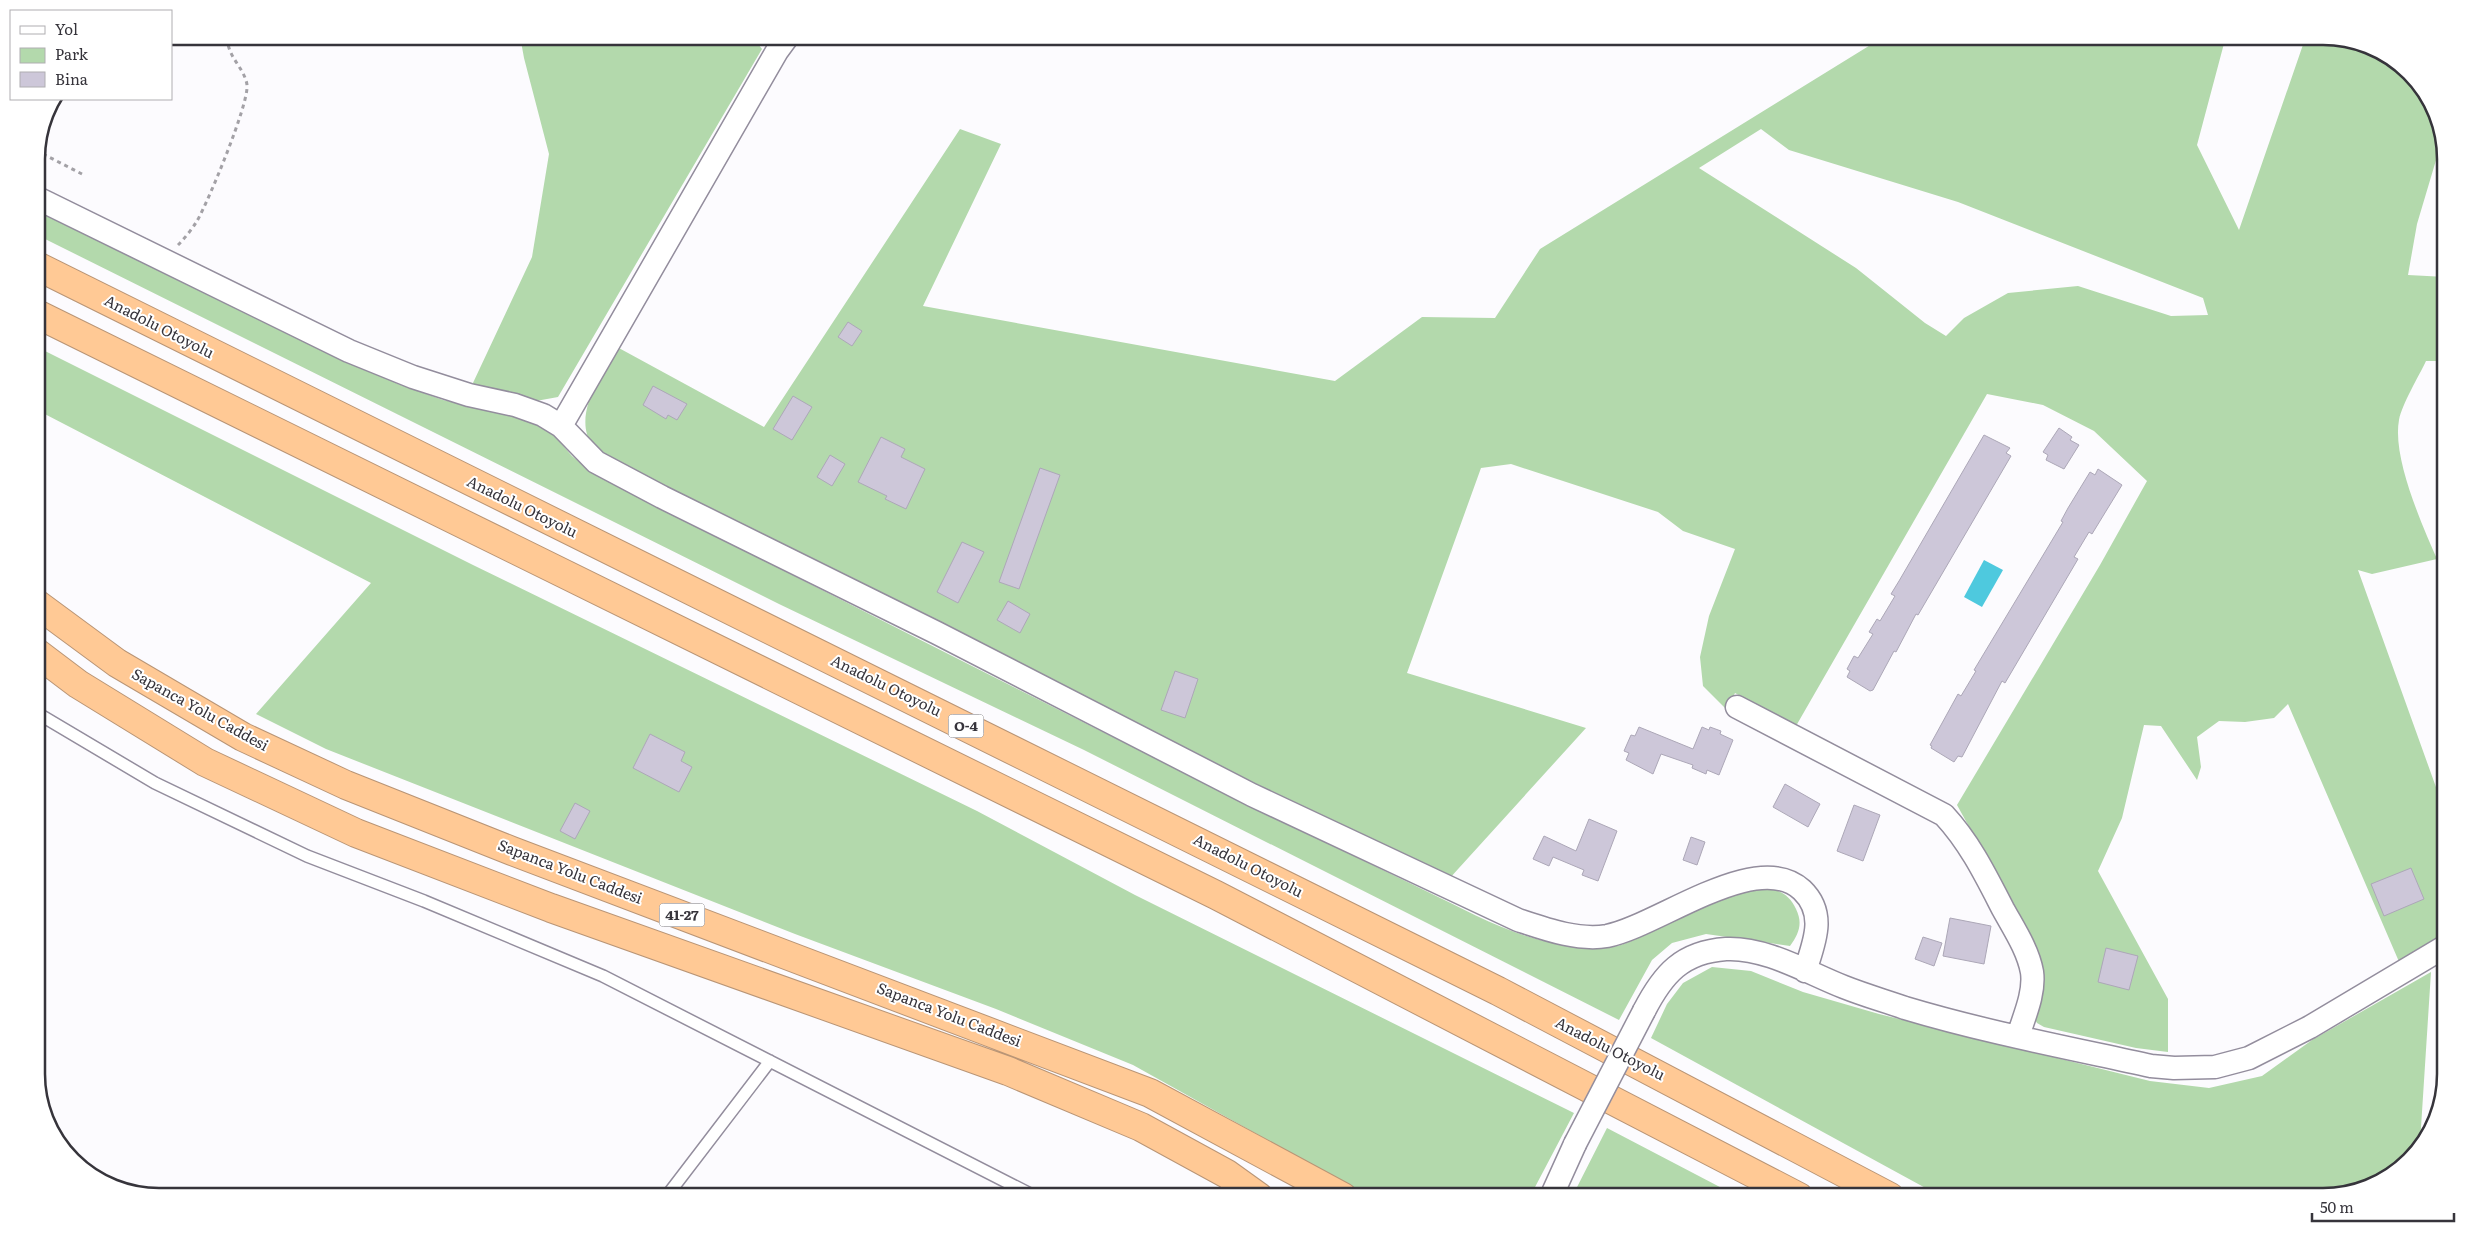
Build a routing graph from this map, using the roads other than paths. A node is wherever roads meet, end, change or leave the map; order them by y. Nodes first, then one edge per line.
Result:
1 (781, 45) edge
2 (45, 202) edge
3 (45, 270) edge
4 (45, 318) edge
5 (561, 426) junction
6 (45, 611) edge
7 (45, 660) edge
8 (1737, 707) dead end
9 (45, 719) edge
10 (2437, 951) edge
11 (1805, 971) junction
12 (2018, 1036) junction
13 (770, 1061) junction
14 (673, 1188) edge
15 (1018, 1188) edge
16 (1246, 1188) edge
17 (1326, 1188) edge
18 (1555, 1188) edge
19 (1782, 1188) edge
20 (1873, 1188) edge

1 - 5 street
2 - 5 street
3 - 20 highway, Anadolu Otoyolu / O-4
4 - 19 highway
5 - 11 street
6 - 17 highway, Sapanca Yolu Caddesi / 41-27
7 - 16 highway, Sapanca Yolu Caddesi
8 - 12 street
9 - 13 lane
10 - 12 street
11 - 12 street
11 - 18 street, bridge
13 - 14 lane
13 - 15 lane

